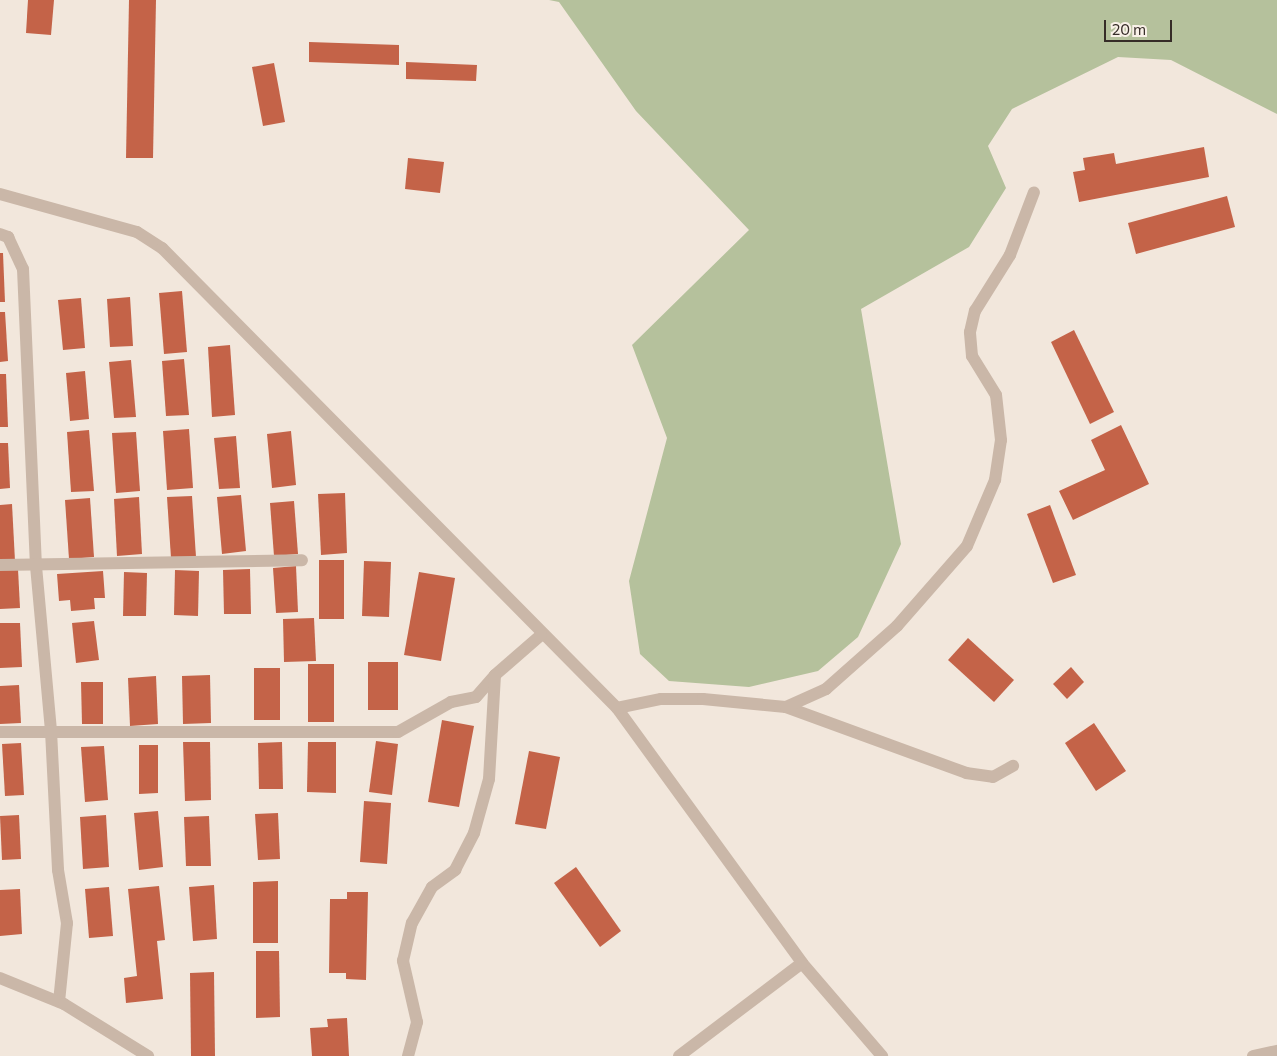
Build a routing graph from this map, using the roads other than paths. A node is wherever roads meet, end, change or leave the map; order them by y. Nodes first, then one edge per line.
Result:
1 (1034, 192) dead end
2 (0, 194) edge
3 (0, 234) edge
4 (302, 560) dead end
5 (0, 566) edge
6 (36, 566) junction
7 (541, 634) junction
8 (494, 675) junction
9 (617, 708) junction
10 (786, 708) junction
11 (52, 731) junction
12 (0, 732) edge
13 (1012, 766) dead end
14 (802, 963) junction
15 (0, 978) edge
16 (59, 1002) junction
17 (1277, 1051) edge
18 (148, 1056) edge
19 (408, 1056) edge
20 (679, 1056) edge
21 (882, 1056) edge
22 (1253, 1056) edge

1 - 10 street
2 - 7 street
3 - 6 street
4 - 6 street
5 - 6 street
6 - 11 street
7 - 8 street
7 - 9 street
8 - 11 street
8 - 19 street
9 - 10 street
9 - 14 street
10 - 13 street
11 - 12 street
11 - 16 street
14 - 20 street
14 - 21 street
15 - 16 street
16 - 18 street
17 - 22 street

